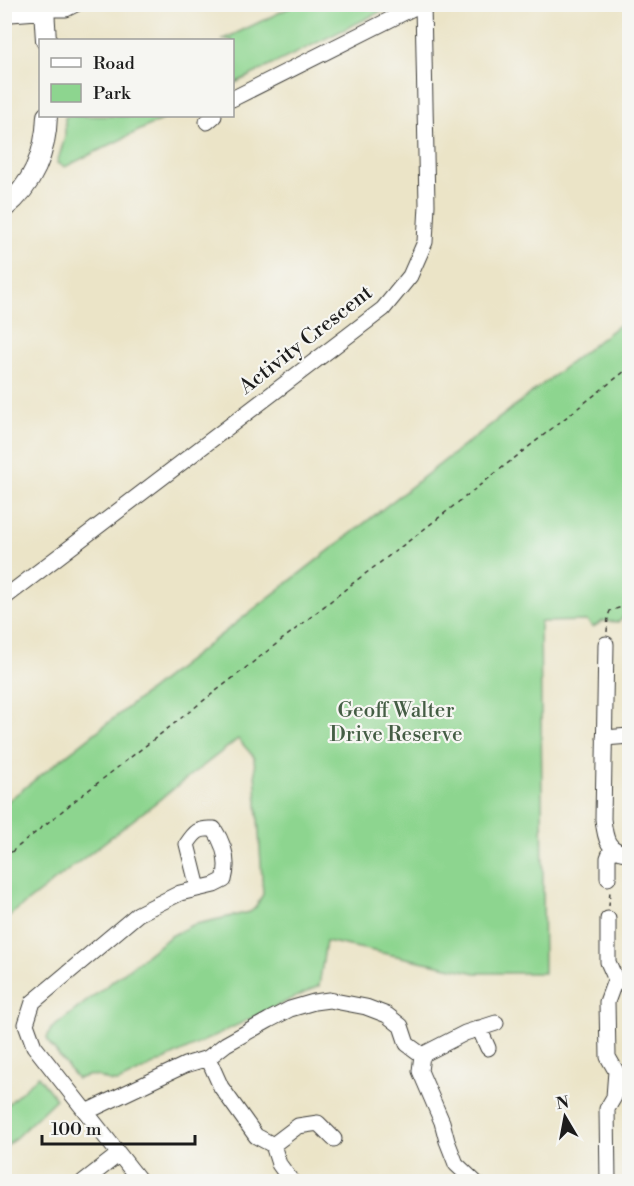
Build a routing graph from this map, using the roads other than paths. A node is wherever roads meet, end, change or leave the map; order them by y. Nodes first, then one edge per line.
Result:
1 (76, 4) edge
2 (422, 4) edge
3 (44, 7) edge
4 (4, 12) edge
5 (46, 39) edge
6 (234, 98) edge
7 (47, 117) edge
8 (4, 208) edge
9 (4, 598) edge
10 (606, 644) road end
11 (630, 736) edge
12 (604, 738) junction
13 (612, 848) junction
14 (630, 853) edge
15 (608, 878) road end
16 (198, 888) dead end
17 (608, 919) road end
18 (623, 979) edge
19 (496, 1023) dead end
20 (479, 1028) junction
21 (488, 1048) dead end
22 (422, 1055) junction
23 (208, 1058) junction
24 (86, 1112) junction
25 (334, 1139) dead end
26 (273, 1145) junction
27 (119, 1154) junction
28 (83, 1182) edge
29 (141, 1182) edge
30 (292, 1182) edge
31 (475, 1182) edge
32 (608, 1182) edge

1 - 3 street
2 - 6 street
2 - 9 street, Activity Crescent
3 - 4 main road
3 - 5 main road
7 - 8 main road
10 - 12 street
11 - 12 street
12 - 13 street
13 - 14 street
13 - 15 street
16 - 24 street
17 - 18 street
18 - 32 street
19 - 20 street
20 - 21 street
20 - 22 street
22 - 23 street
22 - 31 street
23 - 24 street
23 - 26 street
24 - 27 street
25 - 26 street
26 - 30 street
27 - 28 street
27 - 29 street

